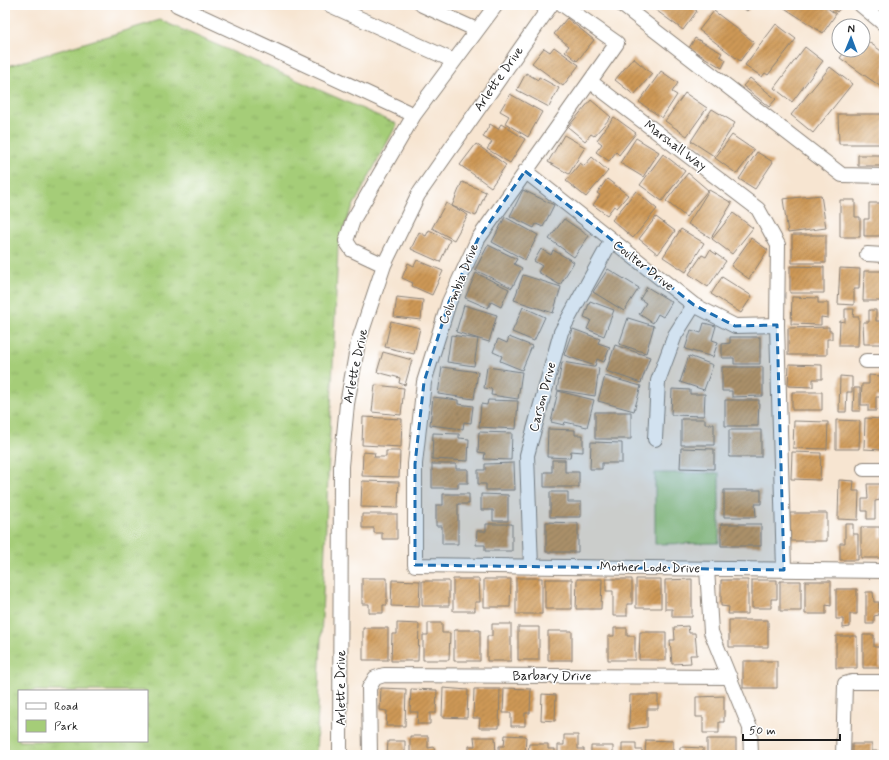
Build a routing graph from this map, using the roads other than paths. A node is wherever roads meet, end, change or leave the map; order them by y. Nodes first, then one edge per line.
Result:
1 (177, 5) edge
2 (330, 5) edge
3 (422, 5) edge
4 (496, 5) edge
5 (551, 5) edge
6 (562, 5) edge
7 (622, 5) edge
8 (861, 5) edge
9 (884, 24) edge
10 (477, 30) junction
11 (454, 61) junction
12 (591, 82) junction
13 (414, 115) junction
14 (525, 172) junction
15 (884, 176) edge
16 (611, 241) junction
17 (867, 254) dead end
18 (884, 254) edge
19 (384, 265) junction
20 (694, 305) junction
21 (777, 325) junction
22 (866, 361) dead end
23 (884, 361) edge
24 (655, 439) dead end
25 (864, 469) dead end
26 (884, 469) edge
27 (415, 565) joint
28 (531, 567) junction
29 (707, 569) junction
30 (784, 570) junction
31 (884, 571) edge
32 (730, 677) junction
33 (884, 682) edge
34 (340, 755) edge
35 (370, 755) edge
36 (751, 755) edge
37 (843, 755) edge

1 - 13 street
2 - 11 street
3 - 10 street
4 - 10 street
5 - 19 street, Arlette Drive
6 - 12 street, Columbia Drive
7 - 15 street
8 - 9 street
10 - 11 street
11 - 13 street
12 - 14 street, Columbia Drive
12 - 21 street, Marshall Way
13 - 19 street
14 - 16 street, Coulter Drive
14 - 27 street, Columbia Drive
16 - 20 street, Coulter Drive
16 - 28 street, Carson Drive
17 - 18 street
19 - 34 street, Arlette Drive
20 - 21 street, Coulter Drive
20 - 24 street
21 - 30 street
22 - 23 street
25 - 26 street
27 - 28 street, Mother Lode Drive
28 - 29 street, Mother Lode Drive
29 - 30 street, Mother Lode Drive
29 - 32 street
30 - 31 street, Mother Lode Drive
32 - 35 street, Barbary Drive
32 - 36 street
33 - 37 street

